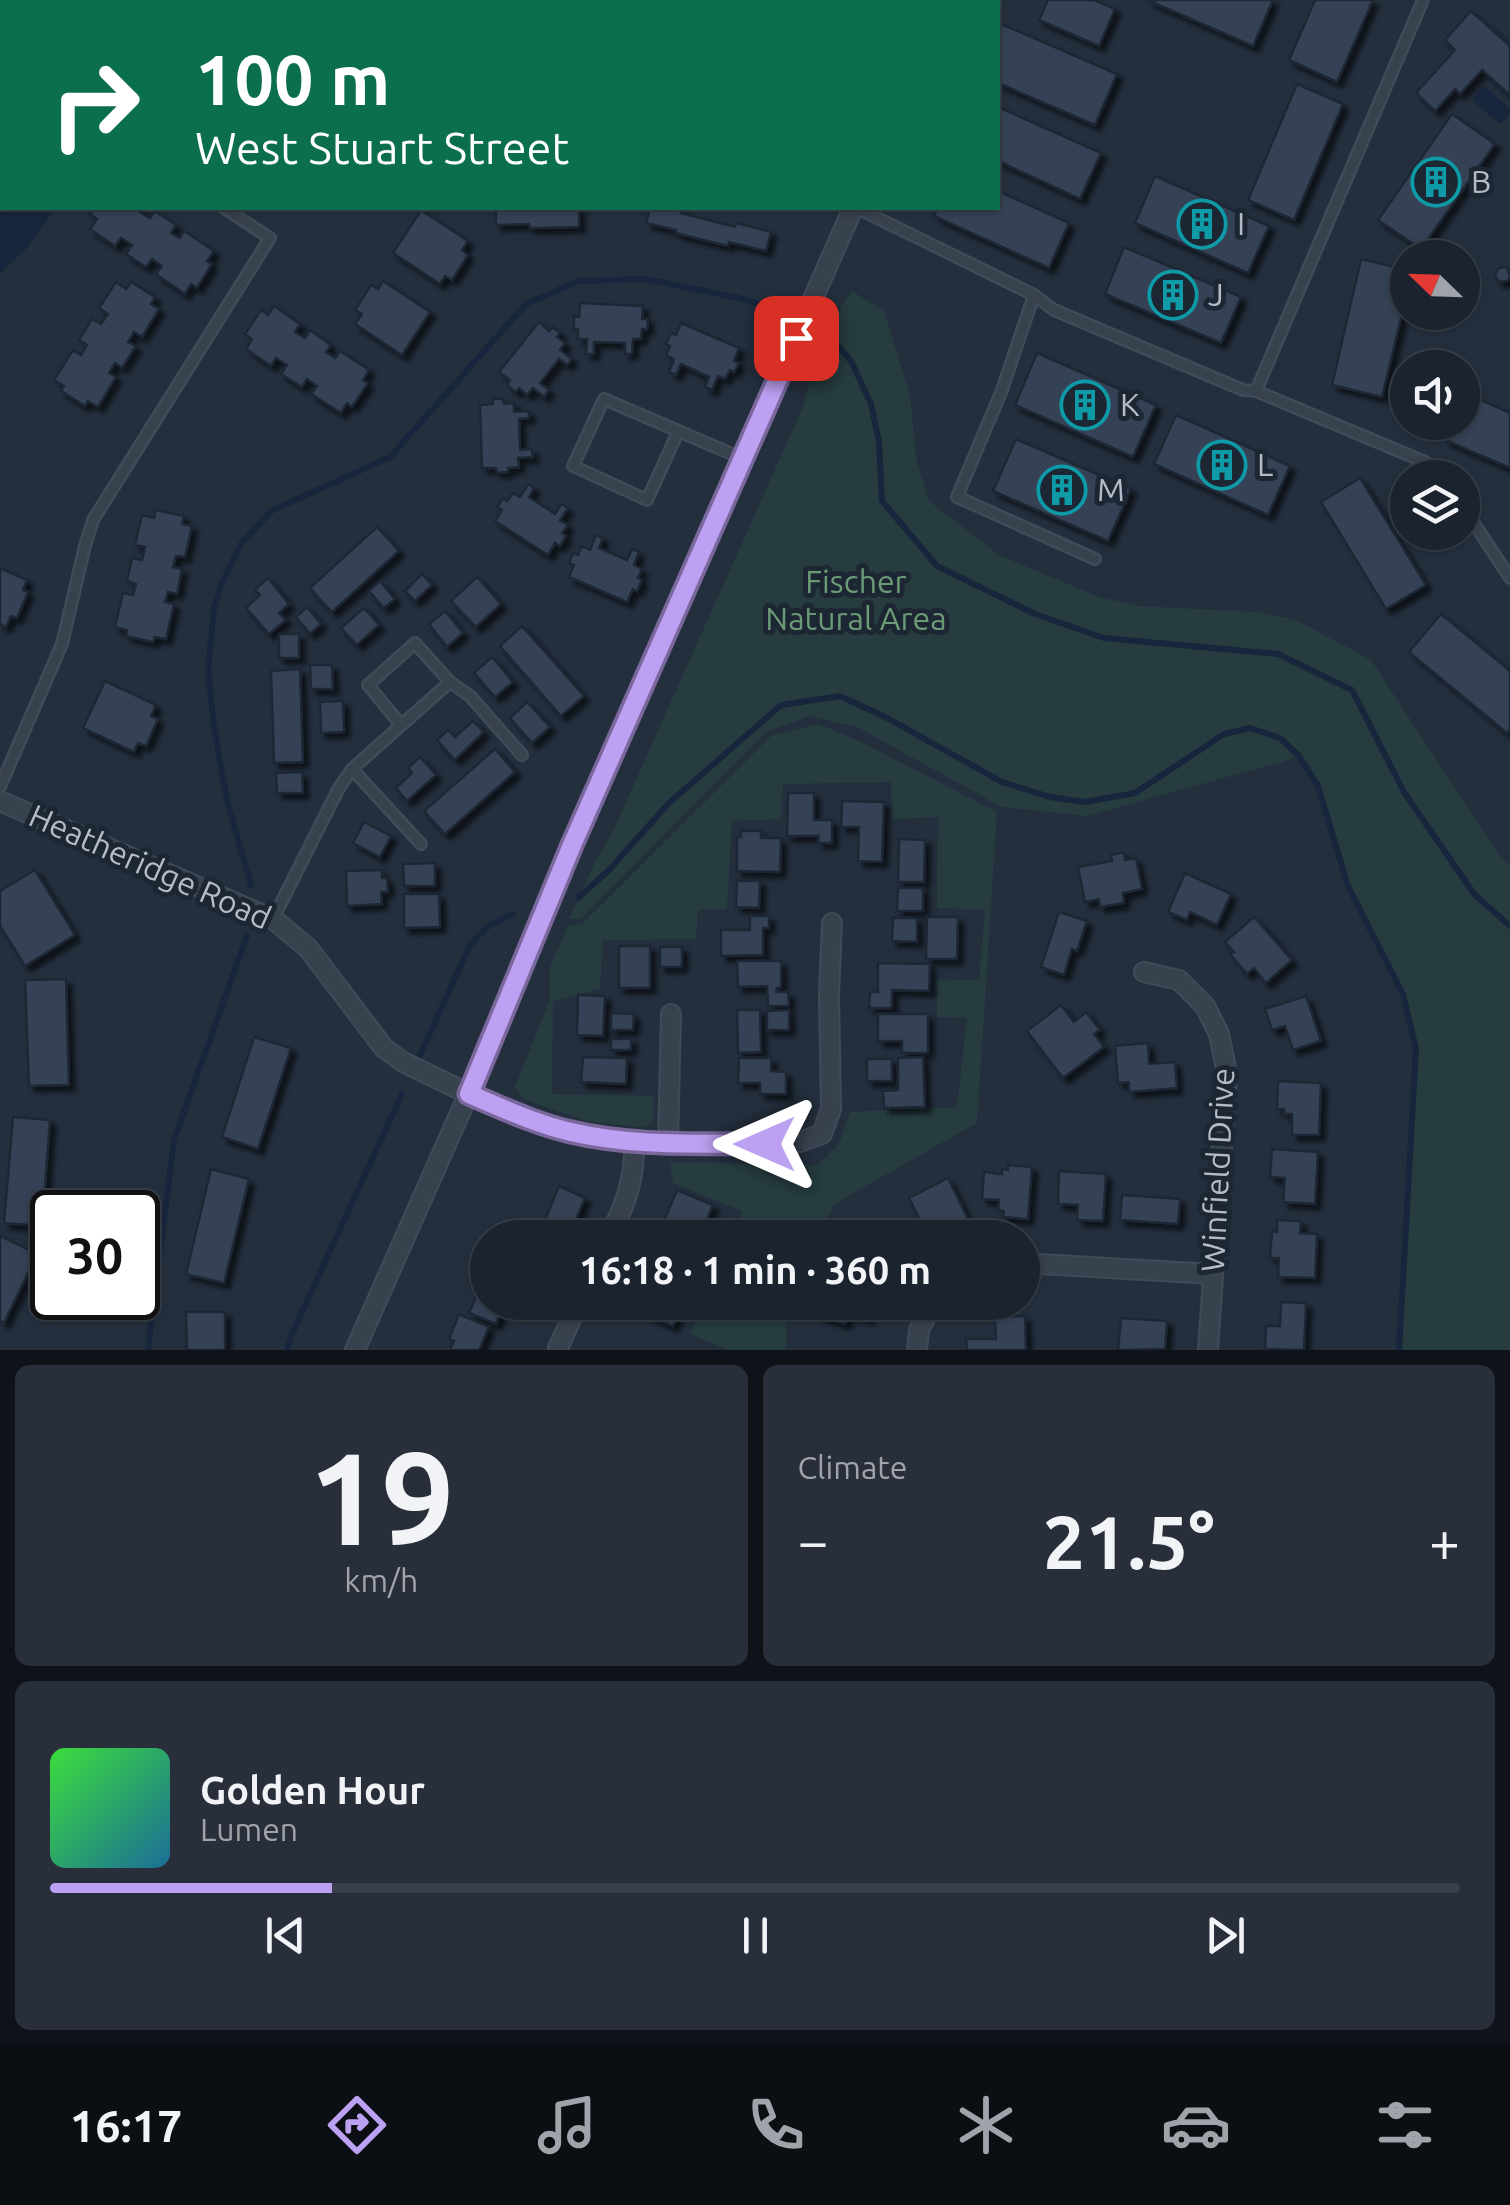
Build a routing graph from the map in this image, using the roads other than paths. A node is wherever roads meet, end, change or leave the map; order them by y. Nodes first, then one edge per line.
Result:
1 (1423, 0) edge
2 (227, 210) edge
3 (854, 210) edge
4 (859, 210) edge
5 (1034, 294) junction
6 (1256, 391) junction
7 (678, 432) junction
8 (741, 458) junction
9 (1420, 460) edge
10 (1480, 532) edge
11 (1095, 559) dead end
12 (1510, 578) edge
13 (450, 682) junction
14 (401, 725) junction
15 (522, 755) dead end
16 (352, 769) junction
17 (0, 787) edge
18 (0, 801) edge
19 (421, 844) dead end
20 (273, 920) junction
21 (832, 923) dead end
22 (1144, 972) dead end
23 (672, 1014) dead end
24 (469, 1094) junction
25 (634, 1142) junction
26 (668, 1143) junction
27 (617, 1220) edge
28 (1040, 1264) edge
29 (1213, 1274) junction
30 (571, 1320) edge
31 (924, 1320) edge
32 (558, 1348) edge
33 (355, 1350) edge
34 (917, 1350) edge
35 (1208, 1350) edge

1 - 6 lane
2 - 17 lane
3 - 8 street
4 - 5 lane
5 - 6 lane
5 - 11 lane
6 - 9 lane
7 - 7 lane
7 - 8 lane
8 - 24 street
10 - 12 lane
13 - 14 lane
13 - 14 lane
13 - 15 lane
14 - 16 lane
16 - 19 lane
16 - 20 lane
18 - 20 street, Heatheridge Road
20 - 24 street, Heatheridge Road
21 - 26 street, Heatheridge Road
22 - 29 street, Winfield Drive
23 - 26 street
24 - 25 street, Heatheridge Road
24 - 33 street
25 - 26 street, Heatheridge Road
25 - 27 street
28 - 29 street
29 - 35 street, Winfield Drive
30 - 32 street
31 - 34 street

